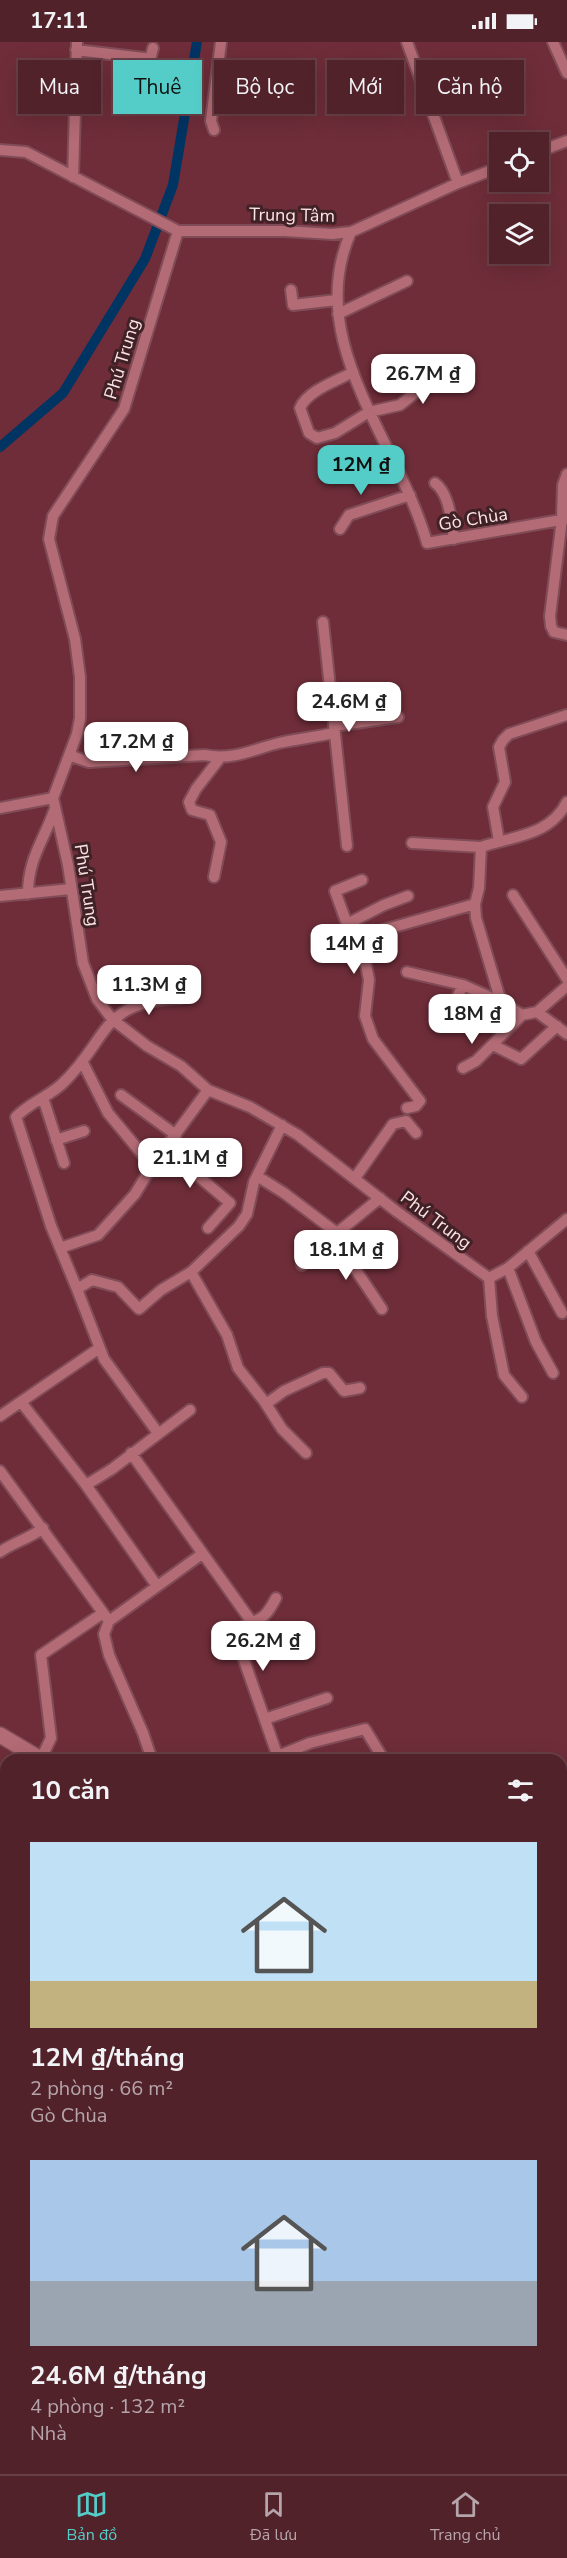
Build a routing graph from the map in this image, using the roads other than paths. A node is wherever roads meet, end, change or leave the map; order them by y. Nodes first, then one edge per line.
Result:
1 (221, 42) edge
2 (407, 42) edge
3 (553, 42) edge
4 (76, 46) edge
5 (153, 48) dead end
6 (567, 73) edge
7 (214, 130) dead end
8 (567, 141) edge
9 (549, 148) edge
10 (0, 150) edge
11 (489, 171) edge
12 (73, 177) junction
13 (458, 183) junction
14 (178, 231) junction
15 (351, 232) junction
16 (407, 281) dead end
17 (291, 290) dead end
18 (337, 300) junction
19 (338, 314) junction
20 (469, 369) dead end
21 (353, 372) junction
22 (369, 412) junction
23 (567, 474) edge
24 (435, 483) dead end
25 (410, 495) junction
26 (565, 519) edge
27 (340, 528) dead end
28 (454, 539) junction
29 (323, 622) dead end
30 (567, 635) edge
31 (567, 715) edge
32 (398, 717) dead end
33 (334, 730) junction
34 (71, 753) junction
35 (220, 758) junction
36 (53, 798) junction
37 (567, 802) edge
38 (0, 808) edge
39 (54, 811) junction
40 (499, 841) junction
41 (412, 843) dead end
42 (347, 846) dead end
43 (481, 847) junction
44 (214, 877) dead end
45 (362, 880) dead end
46 (71, 889) junction
47 (28, 894) junction
48 (513, 895) dead end
49 (0, 896) edge
50 (408, 896) dead end
51 (475, 904) junction
52 (347, 924) junction
53 (355, 938) junction
54 (407, 972) dead end
55 (567, 979) edge
56 (463, 985) junction
57 (567, 986) edge
58 (180, 998) dead end
59 (501, 1002) junction
60 (537, 1012) junction
61 (522, 1015) junction
62 (112, 1019) junction
63 (444, 1024) dead end
64 (557, 1026) junction
65 (567, 1034) edge
66 (493, 1045) junction
67 (82, 1061) junction
68 (463, 1068) dead end
69 (208, 1090) junction
70 (121, 1095) dead end
71 (43, 1098) junction
72 (407, 1108) dead end
73 (282, 1125) junction
74 (84, 1131) dead end
75 (416, 1133) dead end
76 (176, 1135) junction
77 (56, 1140) junction
78 (165, 1149) junction
79 (64, 1163) dead end
80 (152, 1166) junction
81 (256, 1176) junction
82 (355, 1178) junction
83 (380, 1198) junction
84 (567, 1219) edge
85 (208, 1228) dead end
86 (335, 1235) junction
87 (60, 1248) junction
88 (528, 1251) junction
89 (302, 1265) dead end
90 (508, 1268) junction
91 (190, 1272) junction
92 (489, 1278) junction
93 (77, 1289) junction
94 (382, 1309) dead end
95 (562, 1313) dead end
96 (98, 1349) junction
97 (553, 1373) dead end
98 (360, 1388) dead end
99 (522, 1397) dead end
100 (21, 1402) junction
101 (266, 1404) junction
102 (190, 1410) dead end
103 (0, 1416) edge
104 (158, 1433) junction
105 (306, 1453) dead end
106 (131, 1454) junction
107 (0, 1471) edge
108 (86, 1485) junction
109 (43, 1528) junction
110 (0, 1552) edge
111 (202, 1554) junction
112 (158, 1586) junction
113 (276, 1598) dead end
114 (106, 1617) junction
115 (251, 1621) junction
116 (327, 1698) dead end
117 (265, 1719) junction
118 (0, 1735) edge
119 (32, 1754) edge
120 (43, 1754) edge
121 (150, 1754) edge
122 (278, 1754) edge
123 (287, 1754) edge
124 (380, 1754) edge

1 - 7 street
2 - 13 street
3 - 6 street
4 - 5 street
4 - 12 street
8 - 9 street
10 - 12 street
11 - 13 street, Trung Tâm
12 - 14 street
13 - 15 street, Trung Tâm
14 - 15 street, Trung Tâm
14 - 34 street, Phú Trung
15 - 18 street, Gò Chùa
16 - 19 street
17 - 18 street
18 - 19 street, Gò Chùa
19 - 21 street, Gò Chùa
20 - 22 street
21 - 22 street, Gò Chùa
21 - 22 street
22 - 25 street, Gò Chùa
23 - 26 street
24 - 28 street
25 - 27 street
25 - 28 street, Gò Chùa
26 - 28 street, Gò Chùa
26 - 30 street
29 - 33 street
31 - 40 street
32 - 33 street
33 - 35 street
33 - 42 street
34 - 35 street
34 - 36 street, Phú Trung
35 - 44 street
36 - 38 street
36 - 39 street, Phú Trung
37 - 40 street
39 - 46 street, Phú Trung
39 - 47 street
40 - 43 street
41 - 43 street
43 - 51 street
45 - 52 street
46 - 47 street
46 - 62 street, Phú Trung
47 - 49 street
48 - 55 street
50 - 52 street
51 - 53 street
51 - 59 street
52 - 53 street
53 - 72 street
54 - 56 street
56 - 59 street
56 - 63 street
57 - 60 street
58 - 62 street
59 - 61 street
60 - 61 street
60 - 64 street
61 - 66 street
62 - 67 street
62 - 69 street, Phú Trung
64 - 65 street
64 - 66 street
66 - 68 street
67 - 71 street
67 - 80 street
69 - 73 street, Phú Trung
69 - 76 street
70 - 76 street
71 - 77 street
71 - 87 street
73 - 81 street
73 - 82 street, Phú Trung
74 - 77 street
75 - 82 street
76 - 78 street
77 - 79 street
78 - 80 street
78 - 85 street
80 - 87 street
81 - 86 street
81 - 91 street
82 - 83 street, Phú Trung
83 - 86 street
83 - 92 street, Phú Trung
84 - 88 street
86 - 89 street
86 - 94 street
87 - 93 street
88 - 90 street
88 - 95 street
90 - 92 street
90 - 97 street
91 - 93 street
91 - 101 street
92 - 99 street
93 - 96 street
96 - 100 street
96 - 104 street
98 - 101 street
100 - 103 street
100 - 108 street
101 - 105 street
102 - 104 street
104 - 106 street
106 - 108 street
106 - 111 street
107 - 109 street
108 - 112 street
109 - 110 street
109 - 114 street
111 - 112 street
111 - 115 street
112 - 114 street
113 - 115 street
114 - 120 street
114 - 121 street
115 - 117 street
116 - 117 street
117 - 122 street
118 - 119 street
123 - 124 street

